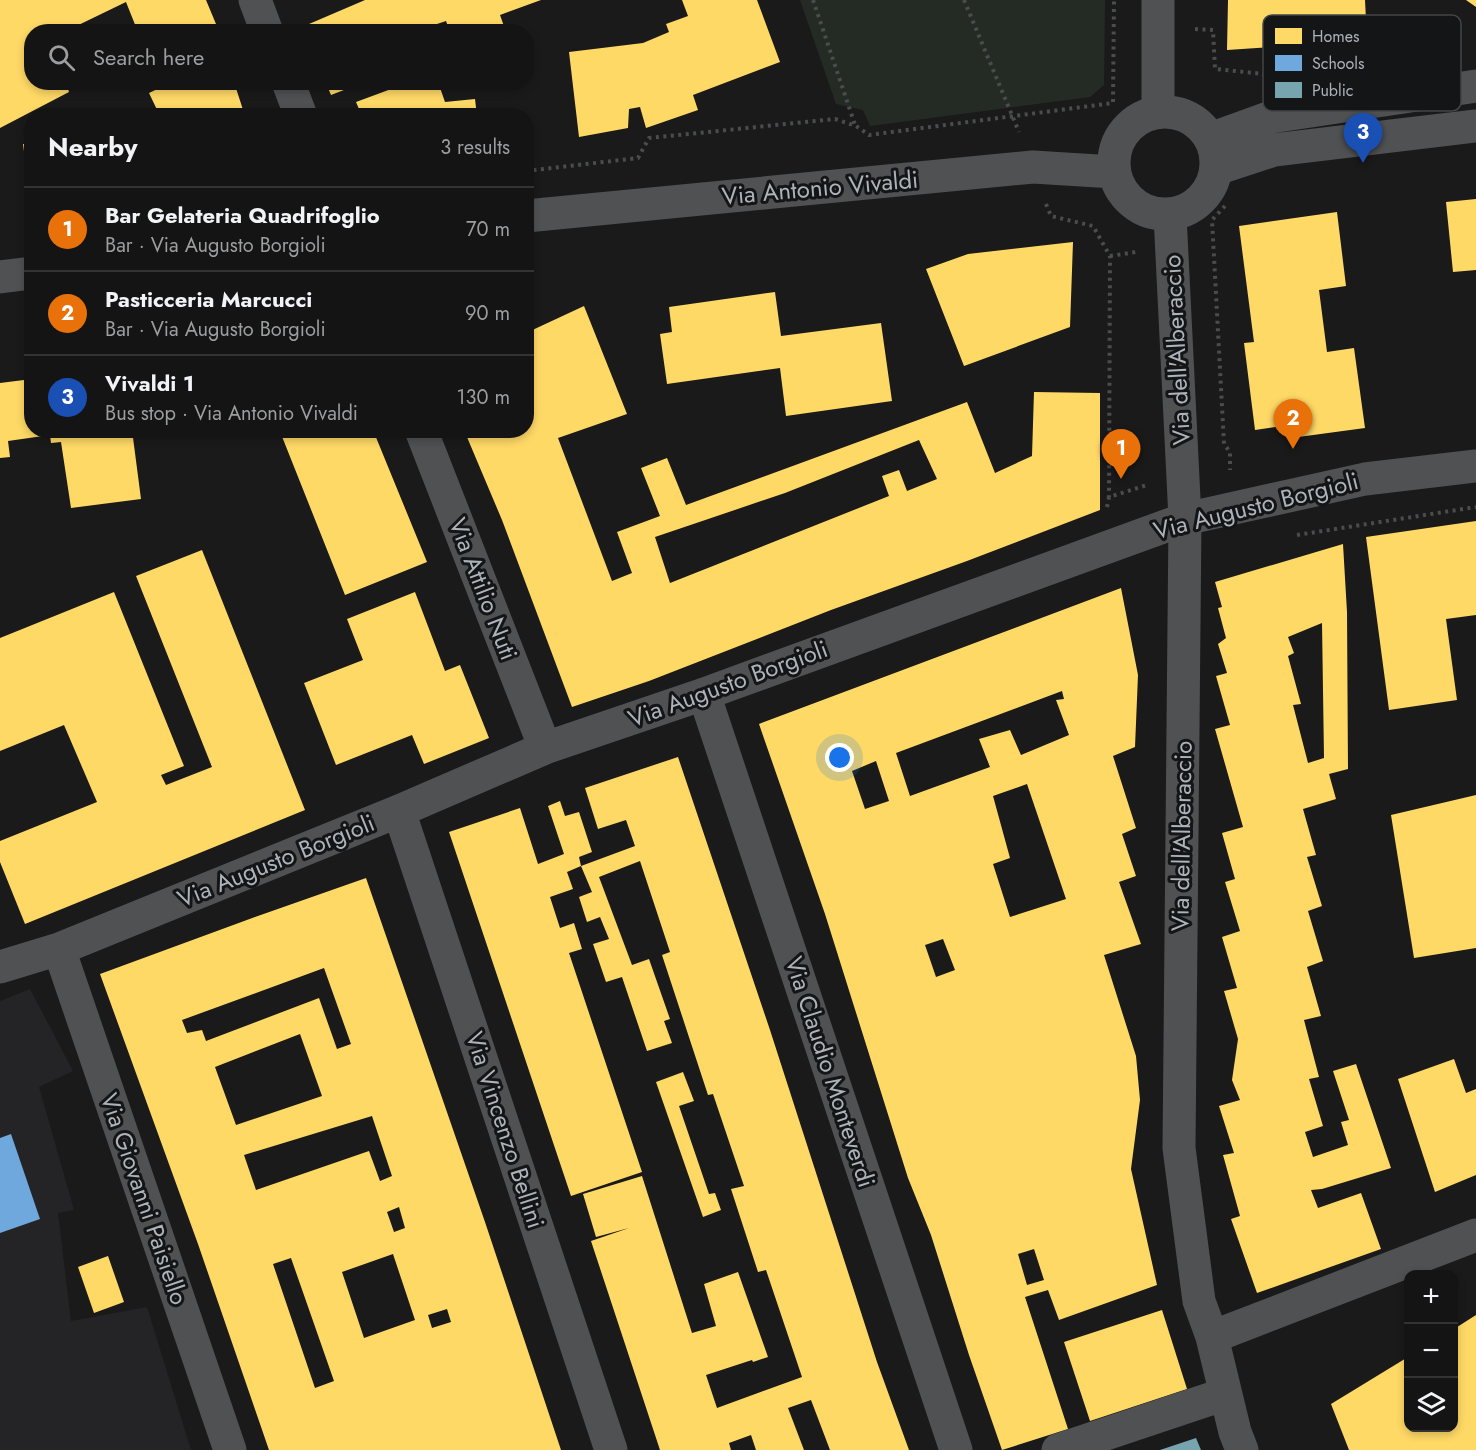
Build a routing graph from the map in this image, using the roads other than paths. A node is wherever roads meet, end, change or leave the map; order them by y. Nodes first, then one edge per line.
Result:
1 (255, 0) edge
2 (1158, 0) edge
3 (264, 24) edge
4 (1476, 86) edge
5 (1461, 88) edge
6 (291, 90) edge
7 (298, 108) edge
8 (1311, 111) edge
9 (1158, 112) junction
10 (1476, 126) edge
11 (1213, 154) junction
12 (1114, 172) junction
13 (534, 215) edge
14 (1170, 215) junction
15 (24, 274) edge
16 (0, 277) edge
17 (424, 438) edge
18 (1476, 466) edge
19 (1185, 519) junction
20 (704, 694) junction
21 (545, 748) junction
22 (399, 811) junction
23 (59, 949) junction
24 (0, 967) edge
25 (1476, 1235) edge
26 (1212, 1337) junction
27 (1225, 1394) junction
28 (230, 1450) edge
29 (611, 1450) edge
30 (956, 1450) edge
31 (1058, 1450) edge
32 (1242, 1450) edge

1 - 3 street
2 - 9 street
4 - 5 street
6 - 7 street
8 - 11 street
9 - 11 street
9 - 12 street
10 - 11 street
11 - 14 street
12 - 13 street, Via Antonio Vivaldi
12 - 14 street
14 - 19 street, Via dell'Alberaccio
15 - 16 street
17 - 21 street, Via Attilio Nuti
18 - 19 street, Via Augusto Borgioli
19 - 20 street, Via Augusto Borgioli
19 - 26 street, Via dell'Alberaccio
20 - 21 street, Via Augusto Borgioli
20 - 30 street, Via Claudio Monteverdi
21 - 22 street, Via Augusto Borgioli
22 - 23 street, Via Augusto Borgioli
22 - 29 street, Via Vincenzo Bellini
23 - 24 street, Via Augusto Borgioli
23 - 28 street, Via Giovanni Paisiello
25 - 26 street
26 - 27 street, Via dell'Alberaccio
27 - 31 street
27 - 32 street, Via dell'Alberaccio

